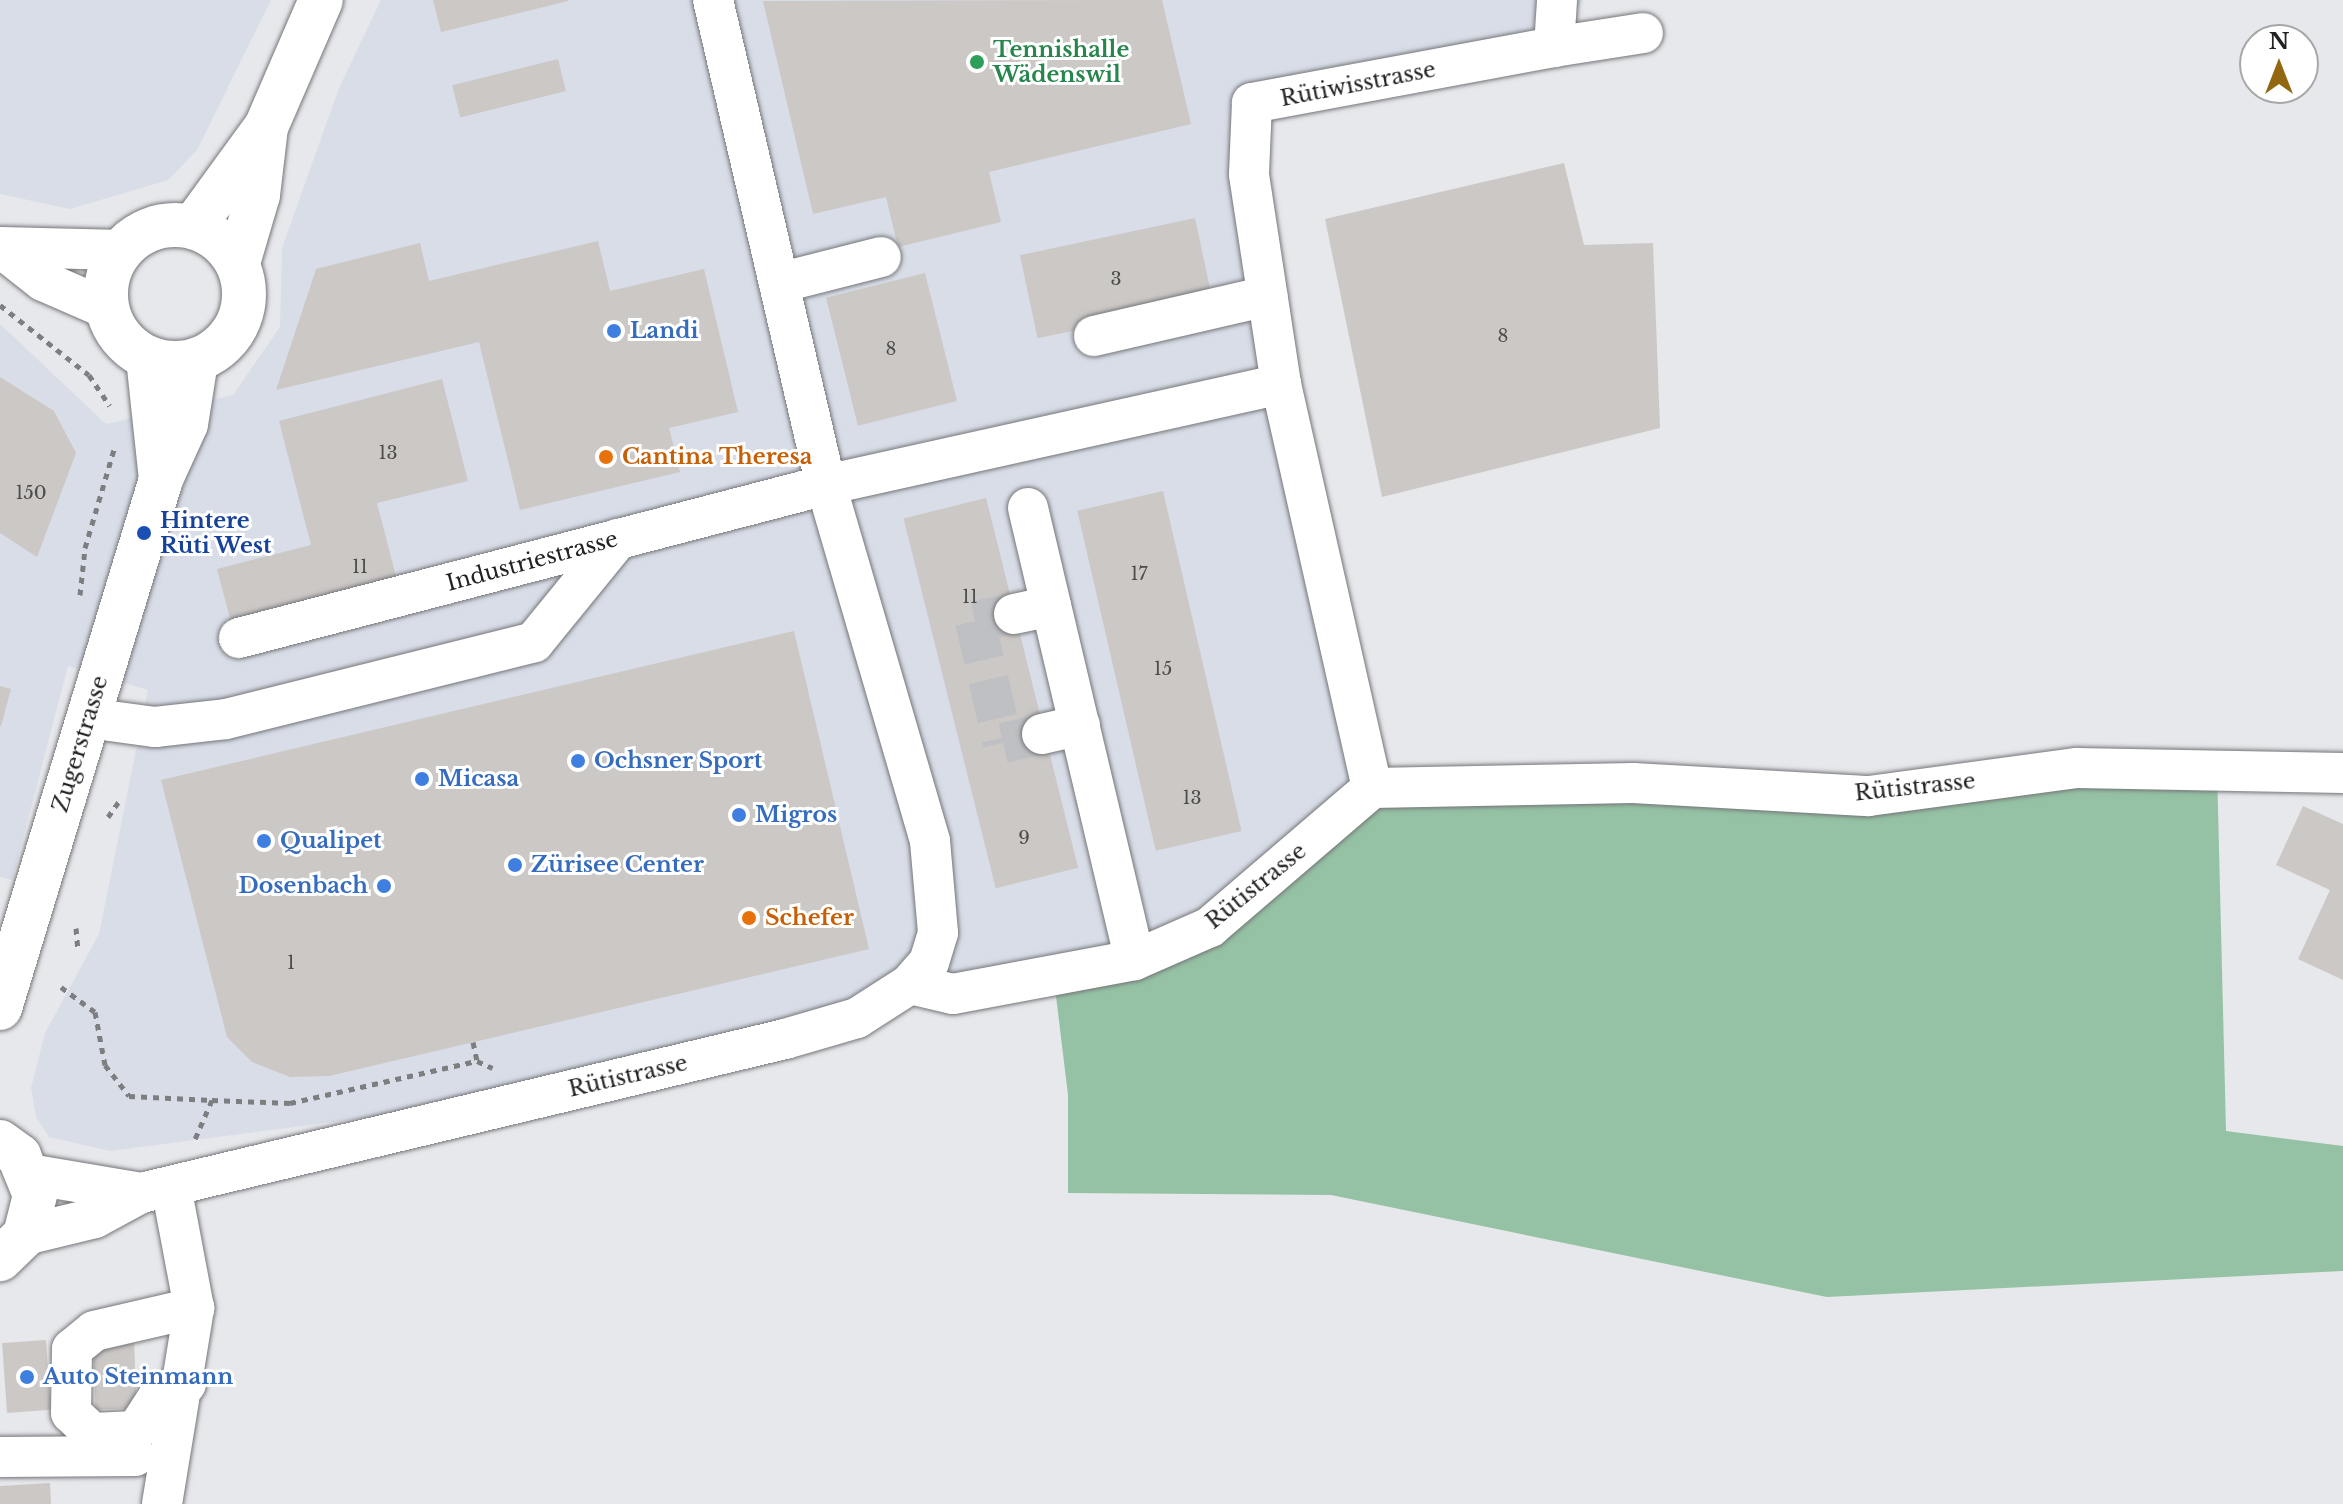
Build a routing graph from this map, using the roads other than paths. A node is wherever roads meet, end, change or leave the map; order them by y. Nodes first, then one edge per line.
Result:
1 (321, 0) edge
2 (713, 0) edge
3 (1557, 0) edge
4 (1643, 33) dead end
5 (1554, 47) junction
6 (266, 127) junction
7 (193, 227) junction
8 (0, 247) edge
9 (122, 250) junction
10 (881, 257) dead end
11 (238, 263) junction
12 (779, 283) junction
13 (1267, 296) junction
14 (107, 309) junction
15 (1094, 336) dead end
16 (148, 358) junction
17 (196, 361) junction
18 (1281, 384) junction
19 (161, 479) junction
20 (826, 485) junction
21 (1028, 508) dead end
22 (618, 539) junction
23 (239, 638) dead end
24 (88, 718) junction
25 (2343, 773) edge
26 (1372, 788) junction
27 (1135, 960) junction
28 (910, 984) junction
29 (0, 1008) edge
30 (8, 1143) edge
31 (156, 1189) junction
32 (13, 1247) edge
33 (194, 1308) junction
34 (186, 1384) junction
35 (171, 1454) junction
36 (0, 1457) edge
37 (162, 1504) edge

1 - 6 main road
2 - 12 street
3 - 5 street
4 - 5 street, Rütiwisstrasse
5 - 13 street, Rütiwisstrasse
6 - 7 main road
6 - 11 main road
7 - 9 main road
7 - 11 main road
8 - 9 street
8 - 14 street
9 - 14 main road
10 - 12 street
11 - 17 main road
12 - 20 street
13 - 15 street
13 - 18 street, Rütiwisstrasse
14 - 16 main road
16 - 17 main road
16 - 19 main road, Zugerstrasse
17 - 19 main road, Zugerstrasse
18 - 20 street
18 - 26 street, Rütiwisstrasse
19 - 24 main road, Zugerstrasse
20 - 22 street, Industriestrasse
20 - 28 street
21 - 27 street
22 - 23 street, Industriestrasse
22 - 24 street
24 - 29 main road, Zugerstrasse
25 - 26 street, Rütistrasse
26 - 27 street, Rütistrasse
27 - 28 street, Rütistrasse
28 - 31 street, Rütistrasse
30 - 31 street, Rütistrasse
30 - 32 main road
31 - 32 street, Rütistrasse
31 - 33 street
33 - 34 street
33 - 34 street
34 - 35 street
35 - 36 street
35 - 37 street

